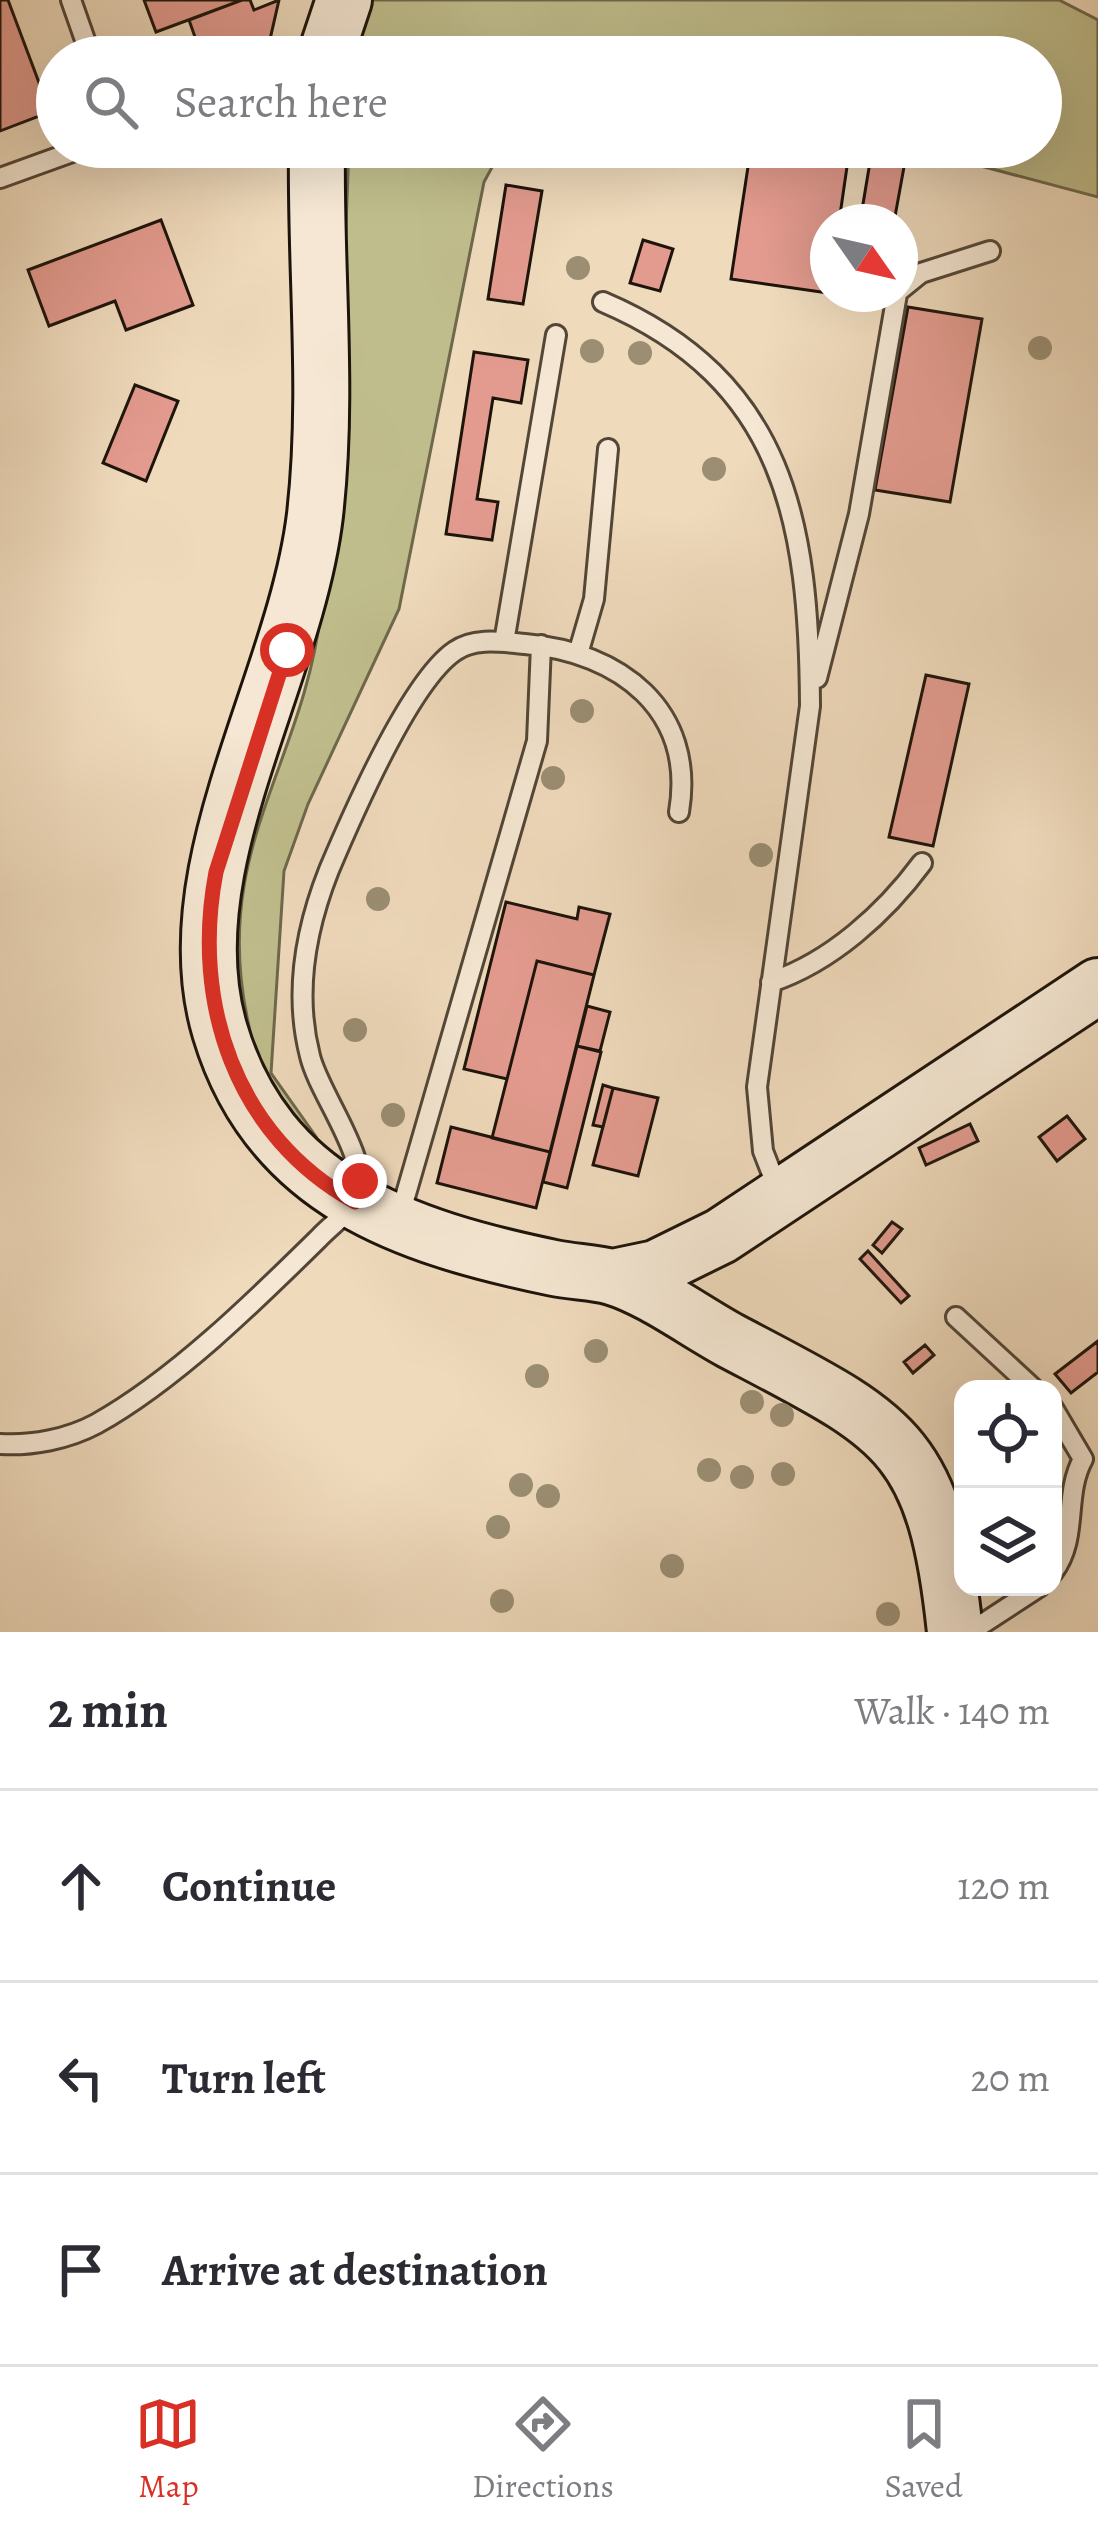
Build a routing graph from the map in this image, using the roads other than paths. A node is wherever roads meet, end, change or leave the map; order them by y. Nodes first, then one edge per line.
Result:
1 (71, 0) edge
2 (344, 0) edge
3 (84, 36) edge
4 (332, 36) edge
5 (36, 165) edge
6 (318, 168) edge
7 (0, 178) edge
8 (990, 251) dead end
9 (918, 276) edge
10 (603, 302) dead end
11 (895, 312) edge
12 (556, 335) dead end
13 (608, 448) dead end
14 (504, 642) junction
15 (541, 645) junction
16 (578, 654) junction
17 (810, 706) junction
18 (680, 812) dead end
19 (922, 863) dead end
20 (770, 982) junction
21 (1098, 986) edge
22 (781, 1196) junction
23 (376, 1212) junction
24 (614, 1277) junction
25 (956, 1317) dead end
26 (1024, 1380) edge
27 (1062, 1419) edge
28 (0, 1444) edge
29 (1091, 1456) edge
30 (1062, 1557) edge
31 (1025, 1596) edge
32 (955, 1632) edge
33 (970, 1632) edge

1 - 3 lane
2 - 4 main road
5 - 7 lane
6 - 23 main road
8 - 9 lane
10 - 17 lane
11 - 17 lane
12 - 14 lane
13 - 16 lane
14 - 15 lane
14 - 23 lane
15 - 16 lane
15 - 23 lane
16 - 18 lane
17 - 20 lane
19 - 20 lane
20 - 22 lane
21 - 22 main road
22 - 24 main road
23 - 24 main road
23 - 28 lane
24 - 32 main road
25 - 26 lane
27 - 29 lane
29 - 30 lane
31 - 33 lane

